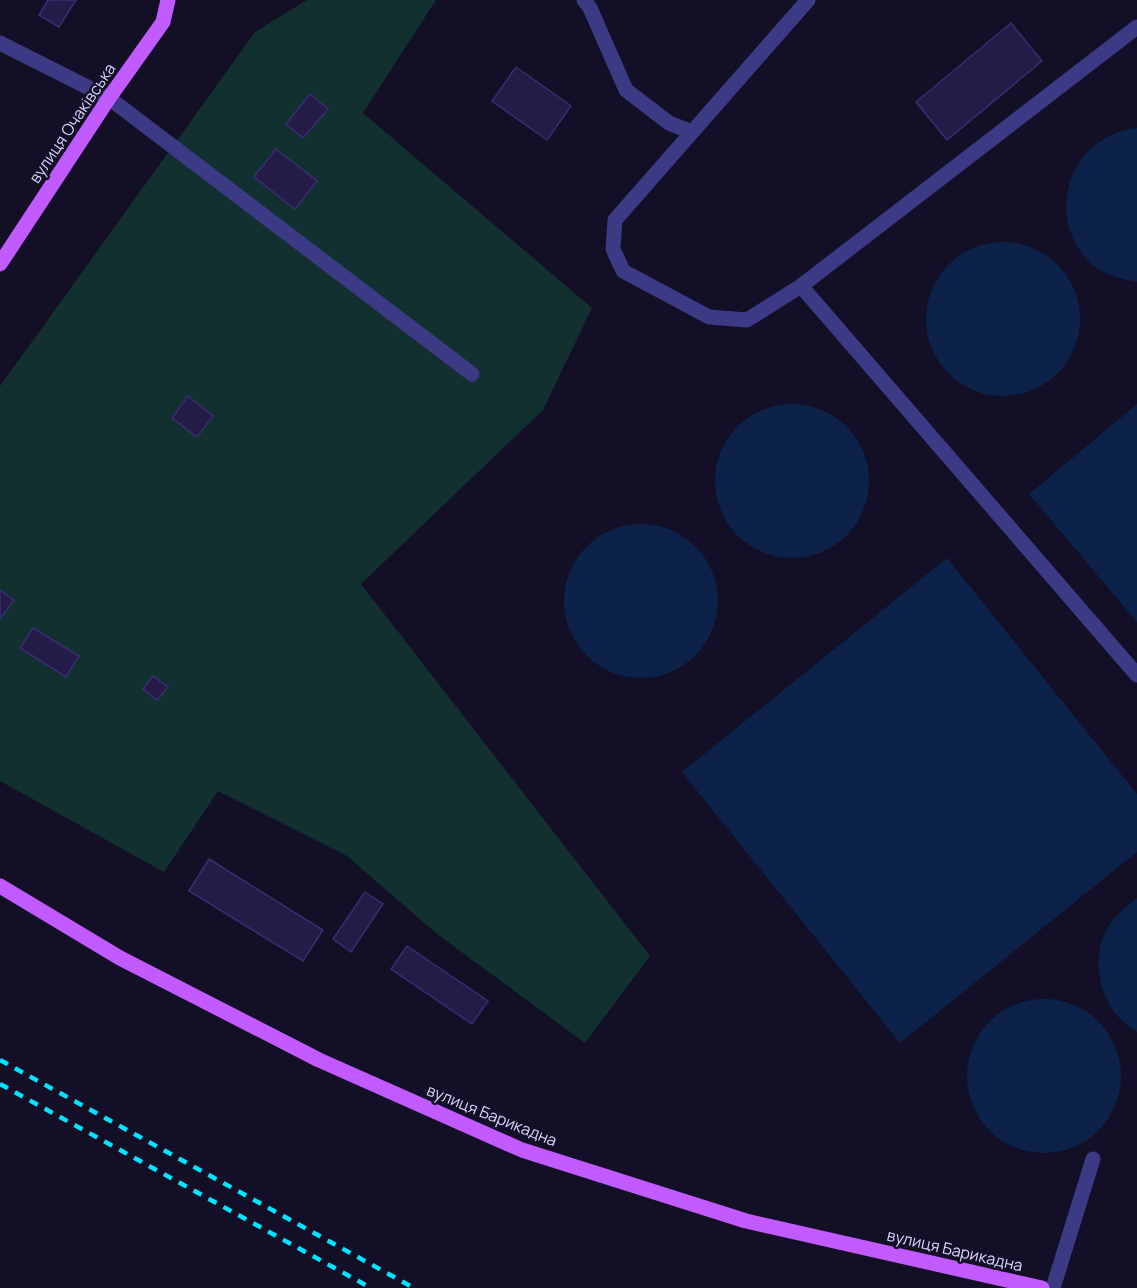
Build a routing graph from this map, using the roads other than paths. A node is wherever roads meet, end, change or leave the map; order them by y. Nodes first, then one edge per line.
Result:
1 (168, 0) edge
2 (584, 0) edge
3 (808, 0) edge
4 (1137, 27) edge
5 (0, 43) edge
6 (110, 98) junction
7 (692, 132) junction
8 (0, 264) edge
9 (801, 286) junction
10 (472, 374) dead end
11 (1137, 675) edge
12 (0, 886) edge
13 (1094, 1159) dead end
14 (1042, 1288) edge
15 (1053, 1288) edge

1 - 6 main road, вулиця Очаківська
2 - 7 street
3 - 7 street
4 - 9 street
5 - 6 street
6 - 8 main road, вулиця Очаківська
6 - 10 street
7 - 9 street
9 - 11 street
12 - 14 main road, вулиця Барикадна
13 - 15 street

